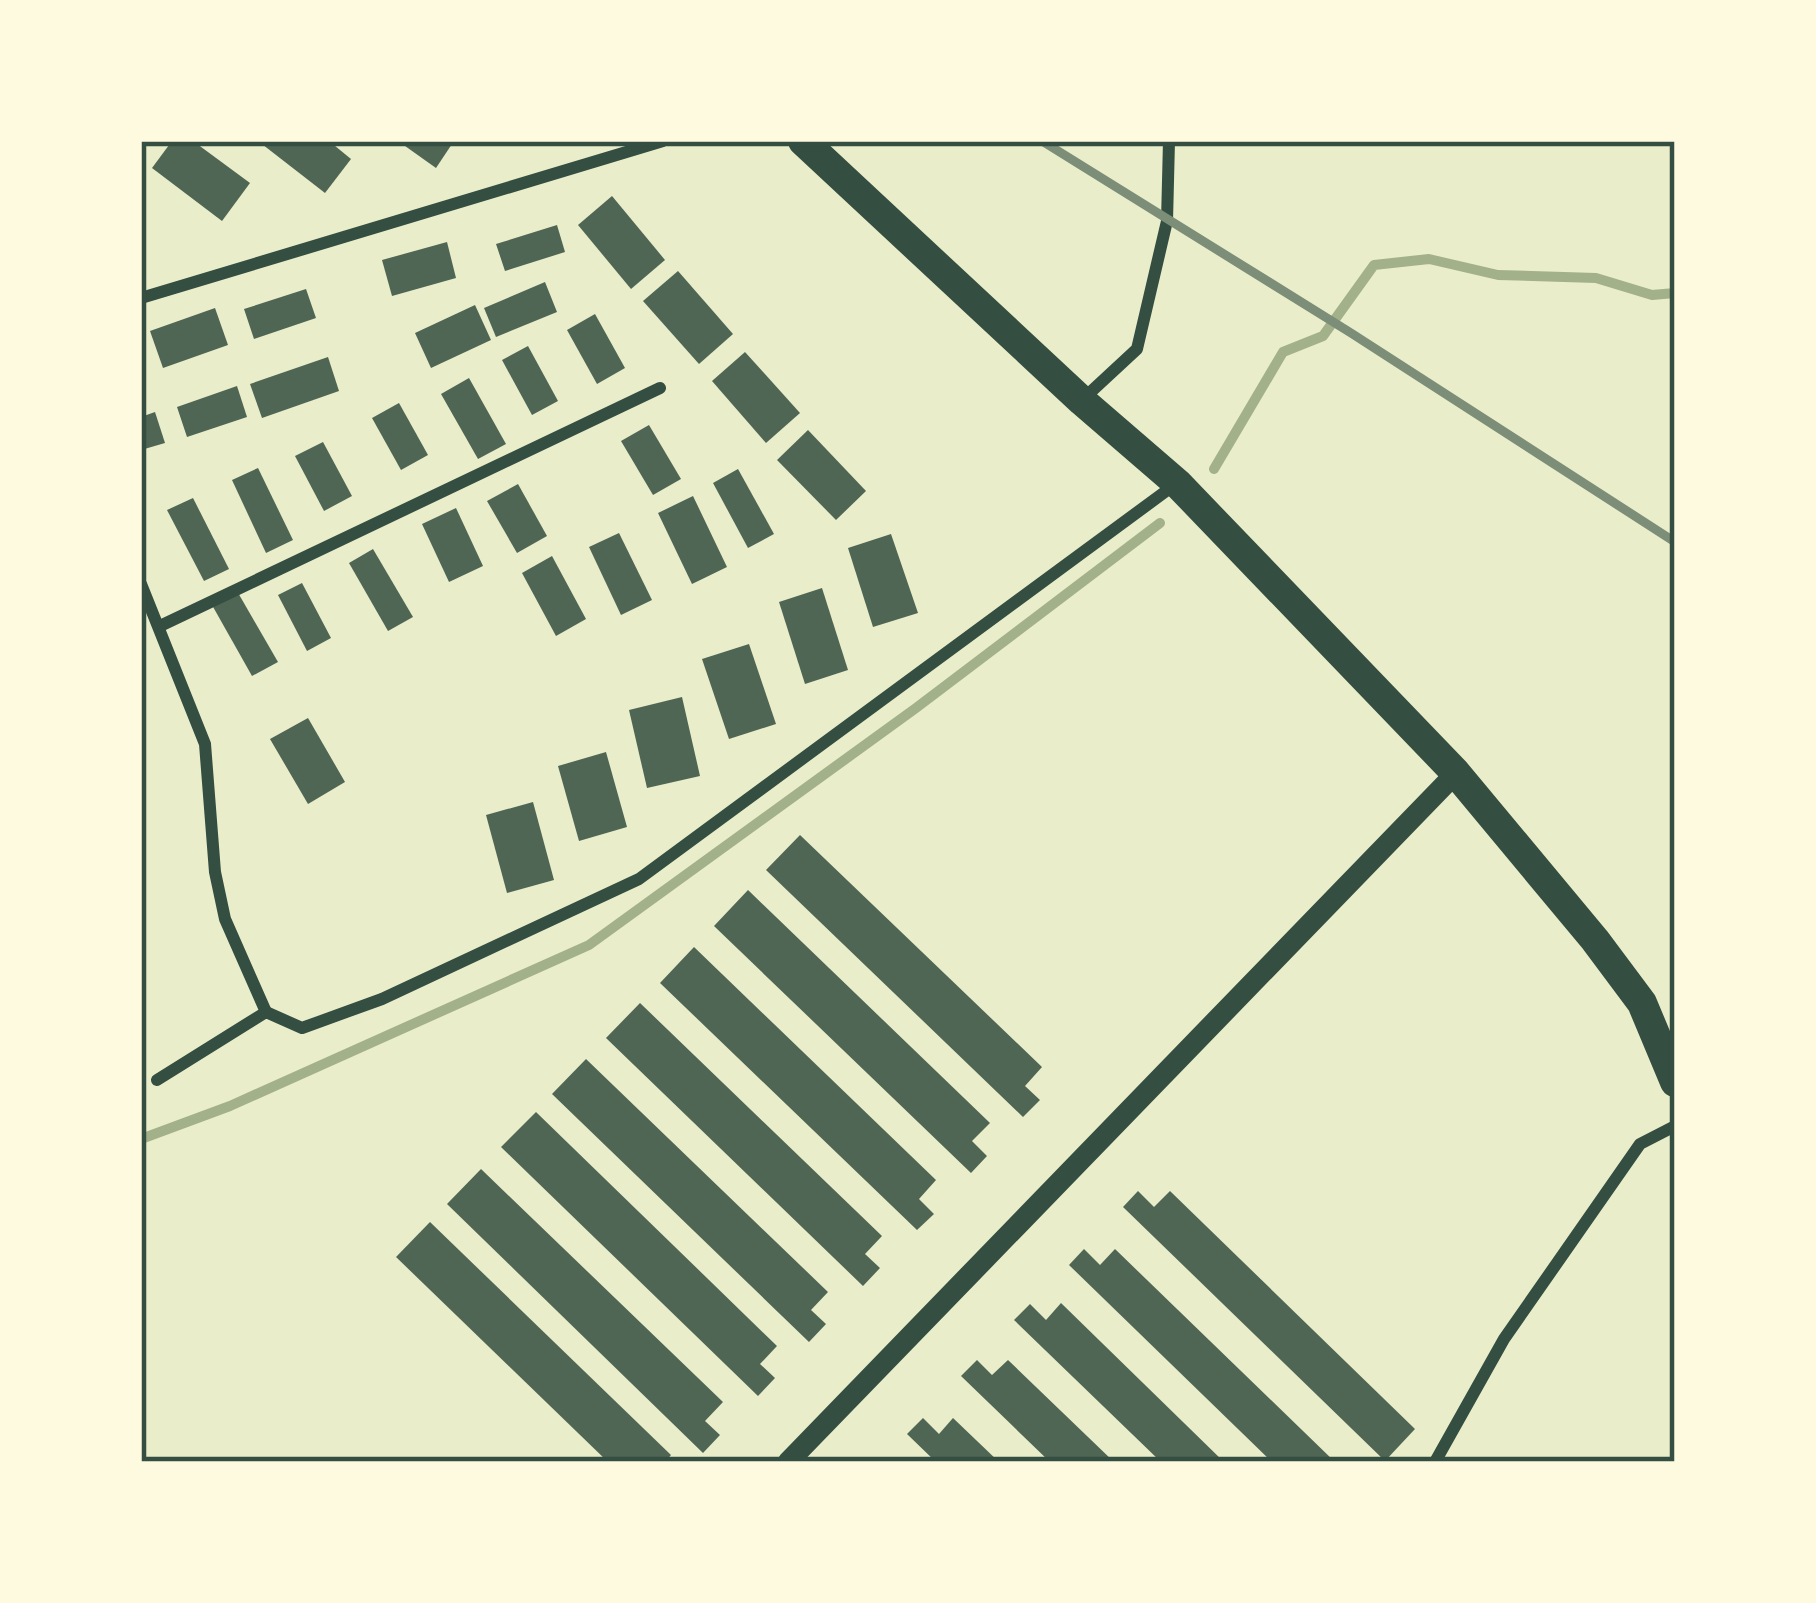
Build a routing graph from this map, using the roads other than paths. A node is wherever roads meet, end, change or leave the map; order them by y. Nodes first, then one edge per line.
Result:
1 (663, 141) edge
2 (803, 141) edge
3 (1170, 145) edge
4 (141, 298) edge
5 (660, 388) dead end
6 (1082, 400) junction
7 (1177, 483) junction
8 (141, 584) edge
9 (160, 626) junction
10 (1456, 773) junction
11 (266, 1012) junction
12 (157, 1080) dead end
13 (1675, 1082) edge
14 (1675, 1126) edge
15 (788, 1462) edge
16 (1435, 1462) edge

1 - 4 street
2 - 6 main road
3 - 6 street
5 - 9 street
6 - 7 main road
7 - 10 main road
7 - 11 street
8 - 9 street
9 - 11 street
10 - 13 main road
10 - 15 street
11 - 12 street
14 - 16 street

